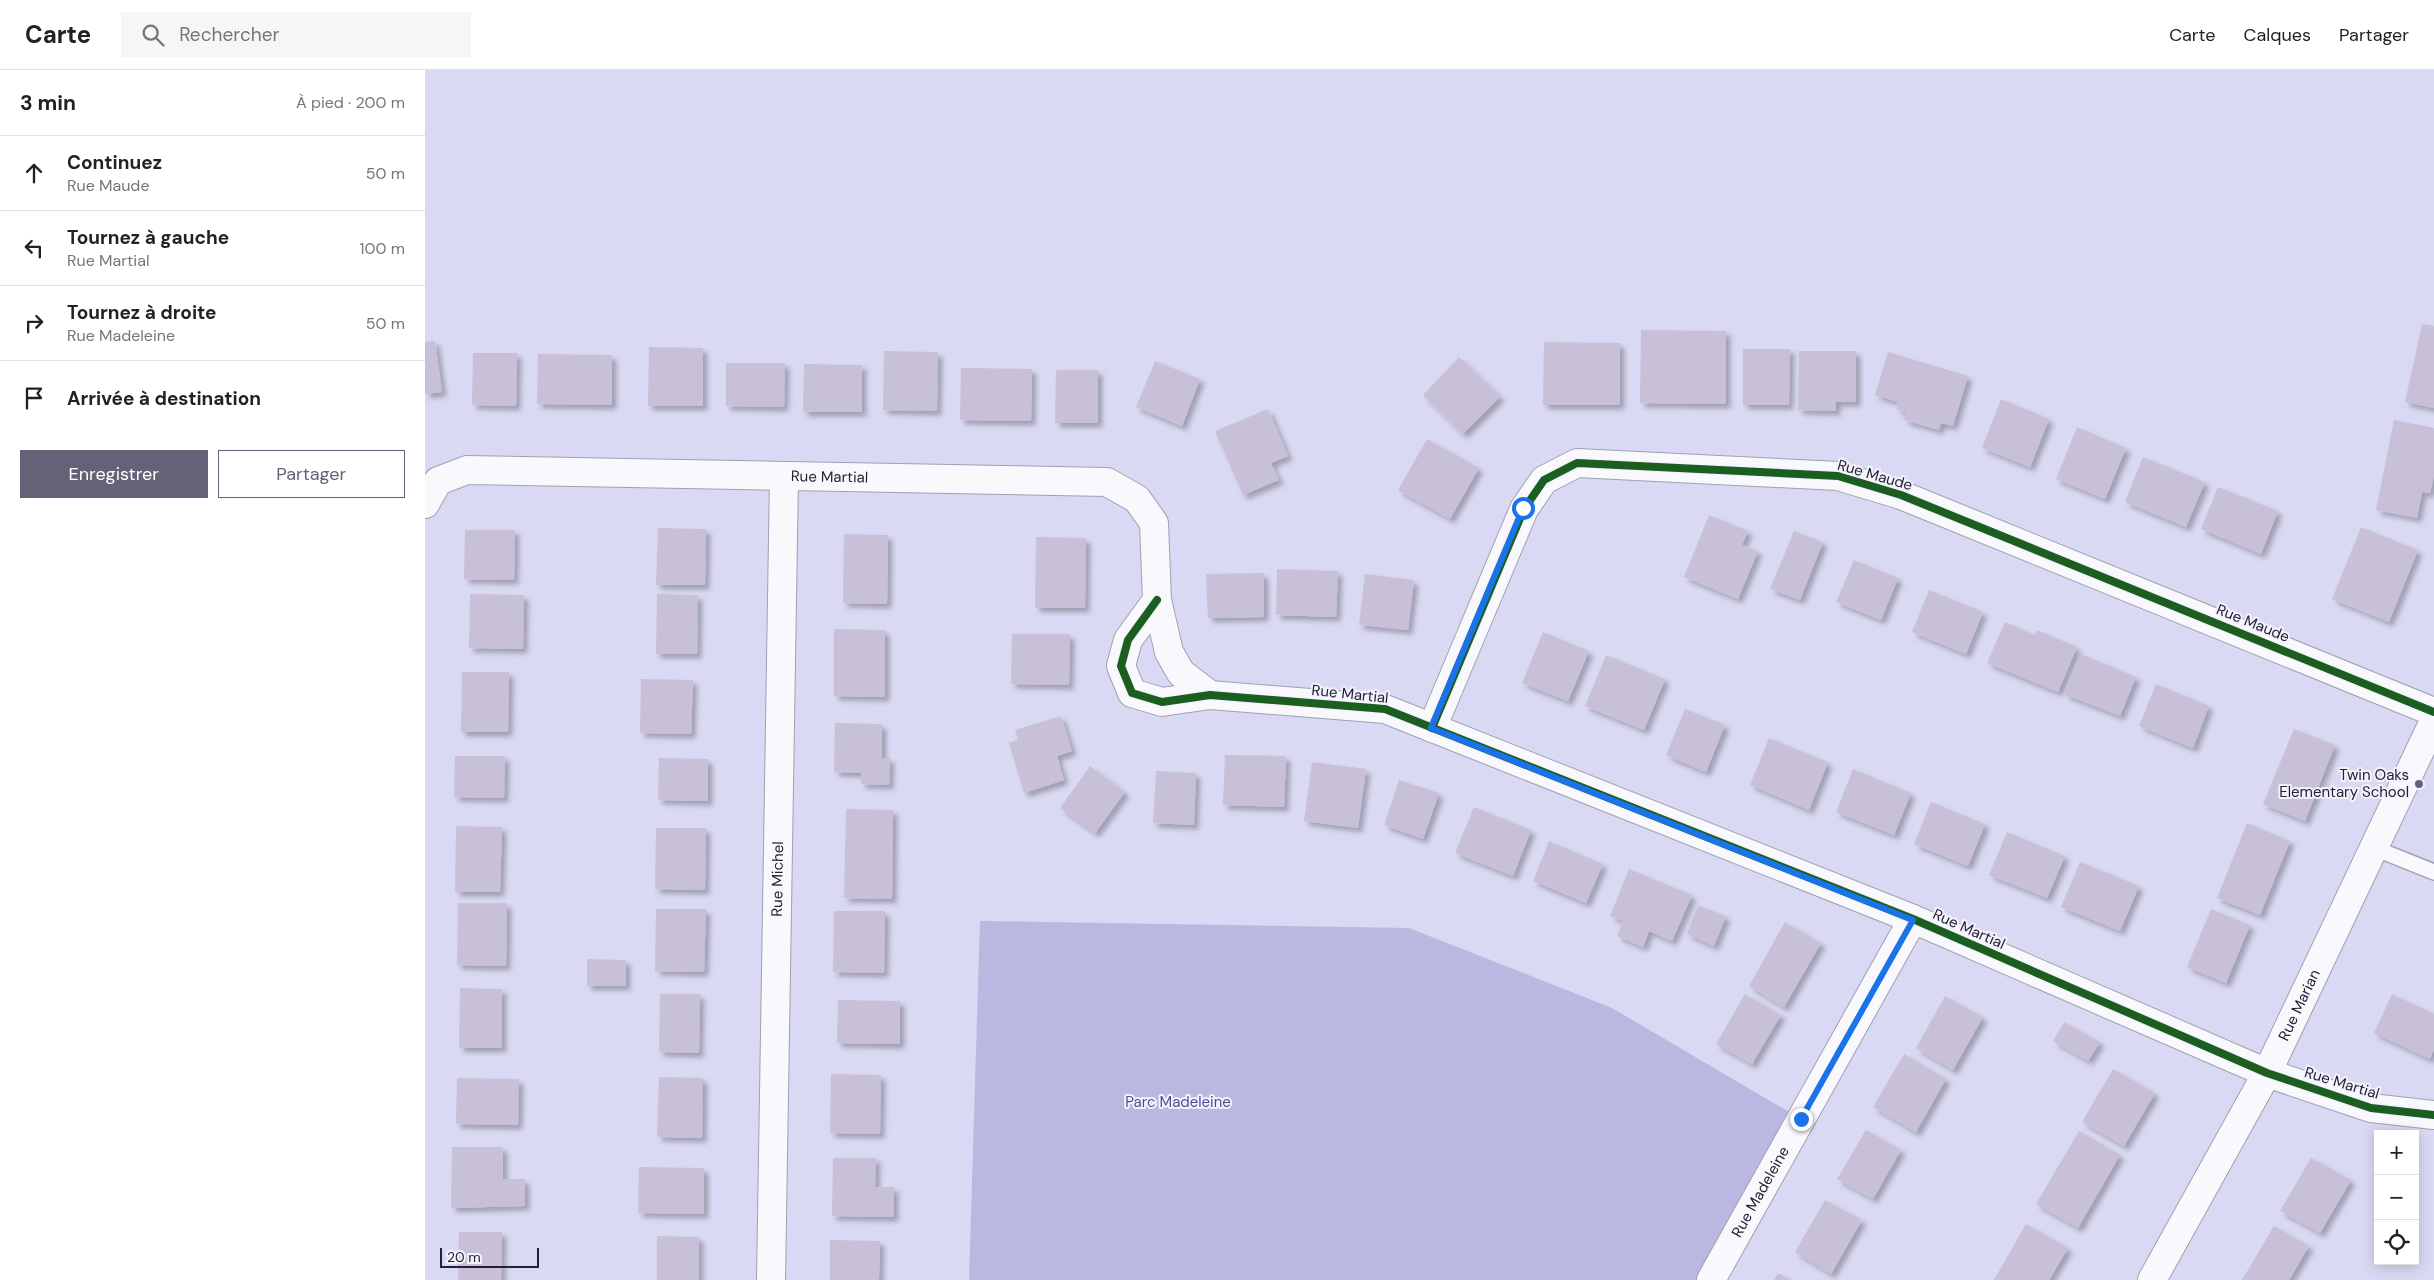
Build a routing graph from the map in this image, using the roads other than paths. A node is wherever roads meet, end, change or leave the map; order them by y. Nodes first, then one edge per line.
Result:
1 (784, 476) junction
2 (425, 504) edge
3 (1157, 600) junction
4 (1210, 695) junction
5 (2434, 712) edge
6 (2434, 721) edge
7 (1431, 728) junction
8 (2374, 848) junction
9 (2434, 872) edge
10 (1913, 920) junction
11 (2267, 1074) junction
12 (2434, 1115) edge
13 (771, 1280) edge
14 (1711, 1280) edge
15 (2152, 1280) edge

1 - 2 street, Rue Martial
1 - 3 street, Rue Martial
1 - 13 street, Rue Michel
3 - 4 street, Rue Martial
3 - 4 street, Rue Martial
4 - 7 street, Rue Martial
5 - 7 street, Rue Maude
6 - 8 street, Rue Marian
7 - 10 street, Rue Martial
8 - 9 lane
8 - 11 street, Rue Marian
10 - 11 street, Rue Martial
10 - 14 street, Rue Madeleine
11 - 12 street, Rue Martial
11 - 15 street, Rue Marian

